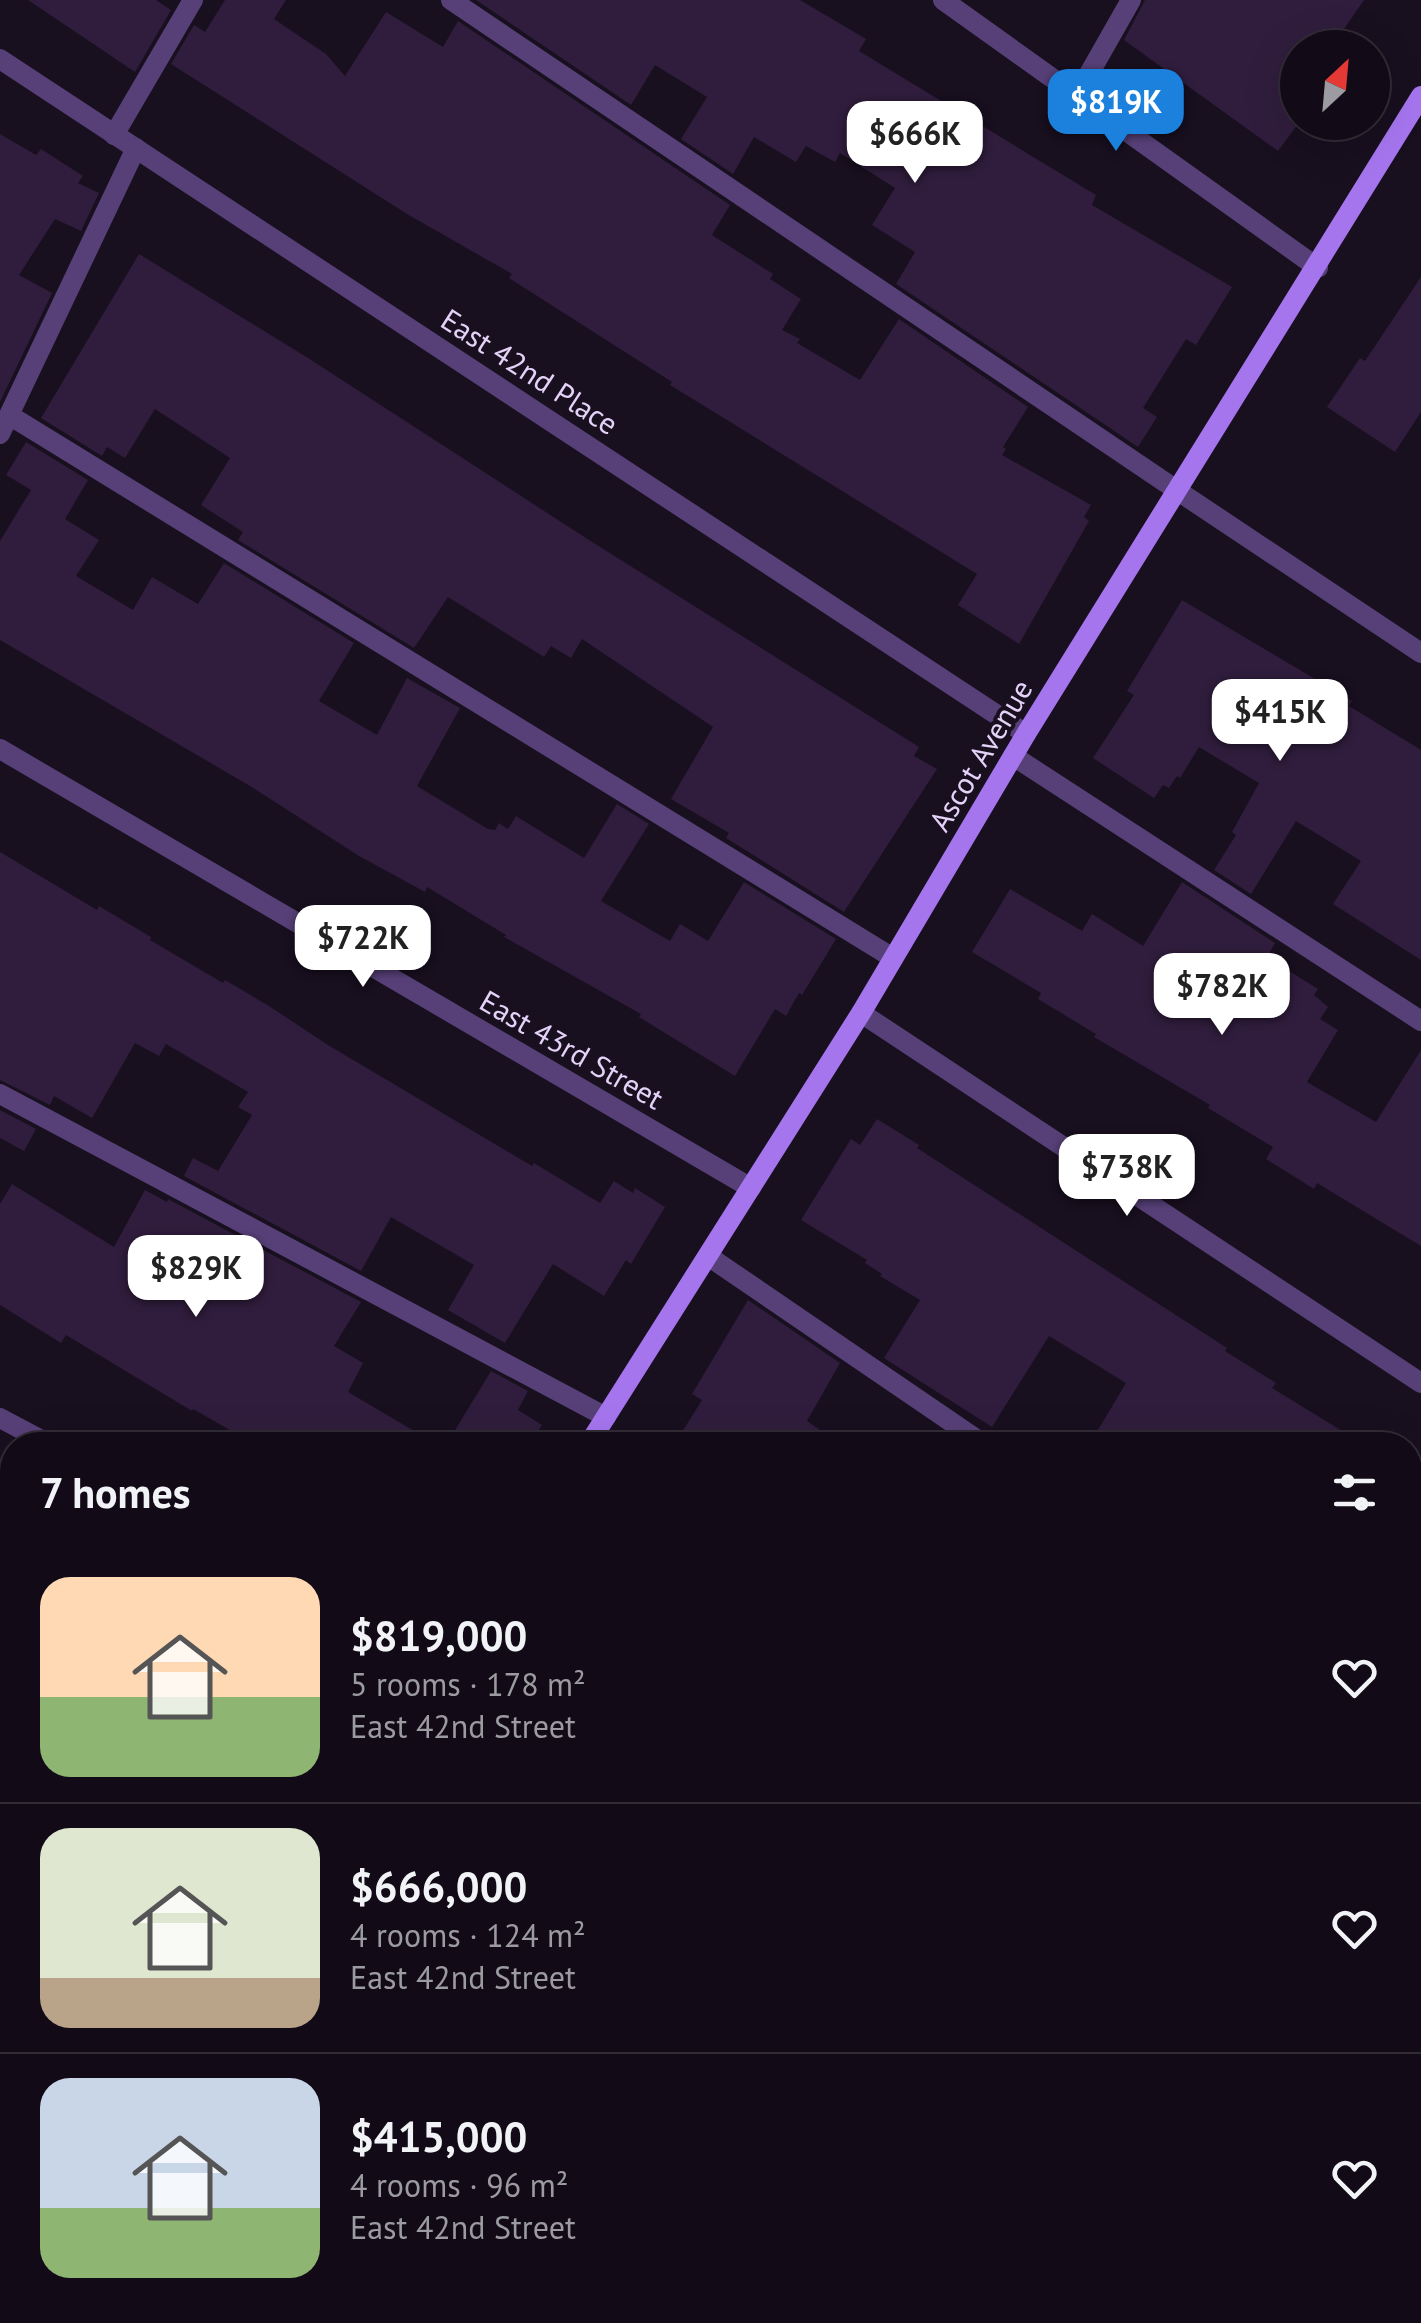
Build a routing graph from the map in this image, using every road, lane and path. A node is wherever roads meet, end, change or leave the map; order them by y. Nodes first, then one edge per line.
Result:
1 (193, 0) edge
2 (451, 0) edge
3 (943, 0) edge
4 (1131, 0) edge
5 (0, 59) edge
6 (1077, 96) junction
7 (1421, 96) edge
8 (114, 135) junction
9 (136, 148) junction
10 (1318, 268) junction
11 (4, 424) edge
12 (1178, 490) junction
13 (1421, 653) edge
14 (1026, 734) junction
15 (0, 749) edge
16 (1013, 756) junction
17 (894, 958) junction
18 (861, 1013) junction
19 (1421, 1021) edge
20 (0, 1094) edge
21 (751, 1188) junction
22 (708, 1256) junction
23 (1421, 1382) edge
24 (606, 1417) junction
25 (0, 1418) edge
26 (26, 1432) edge
27 (596, 1432) edge
28 (966, 1432) edge

1 - 8 street
2 - 12 street
3 - 6 street
4 - 6 street
5 - 8 street, East 42nd Place
6 - 10 street
7 - 10 street, Ascot Avenue
8 - 9 street, East 42nd Place
9 - 11 street
9 - 14 street, East 42nd Place
10 - 12 street, Ascot Avenue
11 - 17 street
12 - 13 street
12 - 14 street, Ascot Avenue
14 - 16 street, Ascot Avenue
15 - 21 street, East 43rd Street
16 - 17 street, Ascot Avenue
16 - 19 street
17 - 18 street, Ascot Avenue
18 - 21 street, Ascot Avenue
18 - 23 street
20 - 24 street
21 - 22 street, Ascot Avenue
22 - 24 street, Ascot Avenue
22 - 28 street
24 - 27 street, Ascot Avenue
25 - 26 street

